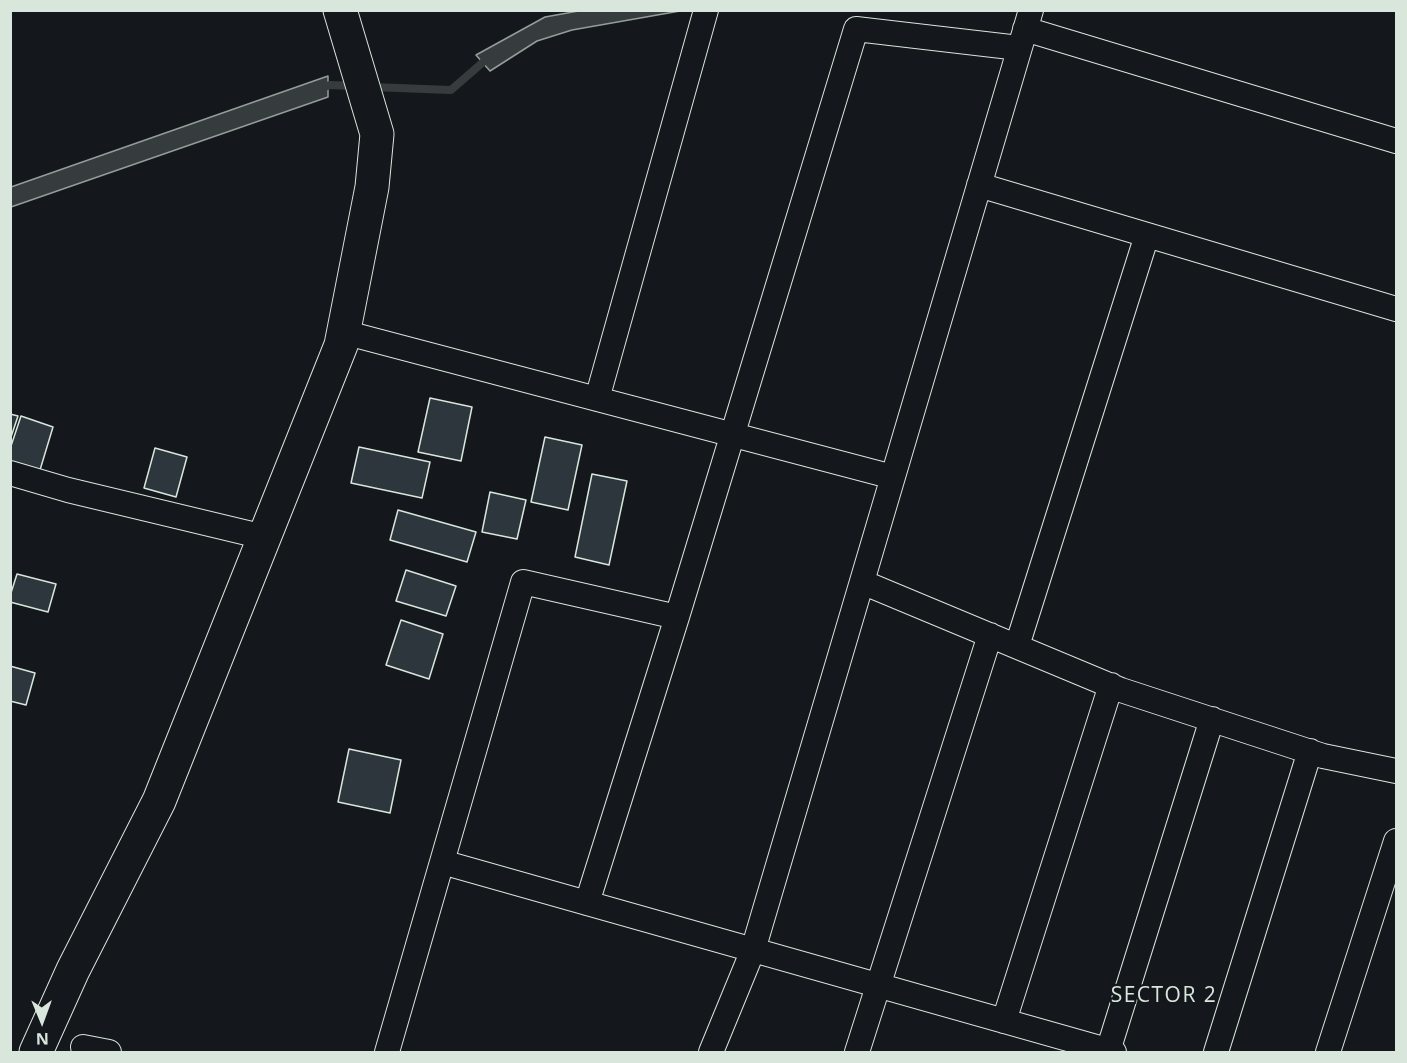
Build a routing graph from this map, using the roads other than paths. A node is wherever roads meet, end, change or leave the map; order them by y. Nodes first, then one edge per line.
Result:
1 (340, 10) edge
2 (704, 16) edge
3 (1025, 29) edge
4 (1396, 141) edge
5 (979, 185) junction
6 (1147, 235) junction
7 (1396, 309) edge
8 (343, 332) junction
9 (597, 399) junction
10 (732, 435) junction
11 (10, 473) edge
12 (893, 477) junction
13 (264, 537) junction
14 (862, 582) junction
15 (677, 617) junction
16 (990, 635) junction
17 (1017, 646) junction
18 (1111, 685) junction
19 (1212, 719) junction
20 (1310, 751) junction
21 (1396, 771) edge
22 (1396, 841) edge
23 (442, 862) junction
24 (587, 903) junction
25 (753, 950) junction
26 (878, 986) junction
27 (1004, 1021) junction
28 (83, 1047) dead end
29 (1111, 1052) edge
30 (36, 1053) edge
31 (109, 1053) edge
32 (387, 1053) edge
33 (711, 1053) edge
34 (857, 1053) edge
35 (1216, 1053) edge
36 (1328, 1053) edge

1 - 8 street
2 - 9 street
3 - 4 street
3 - 5 street
3 - 10 street
5 - 6 street
5 - 12 street
6 - 7 street
6 - 17 street
8 - 9 street
8 - 13 street
9 - 10 street
10 - 12 street
10 - 15 street
11 - 13 street
12 - 14 street
13 - 30 street
14 - 16 street
14 - 25 street
15 - 23 street
15 - 24 street
16 - 17 street
16 - 26 street
17 - 18 street
18 - 19 street
18 - 27 street
19 - 20 street
19 - 29 street
20 - 21 street
20 - 35 street
22 - 36 street
23 - 24 street
23 - 32 street
24 - 25 street
25 - 26 street
25 - 33 street
26 - 27 street
26 - 34 street
27 - 29 street
28 - 31 street

